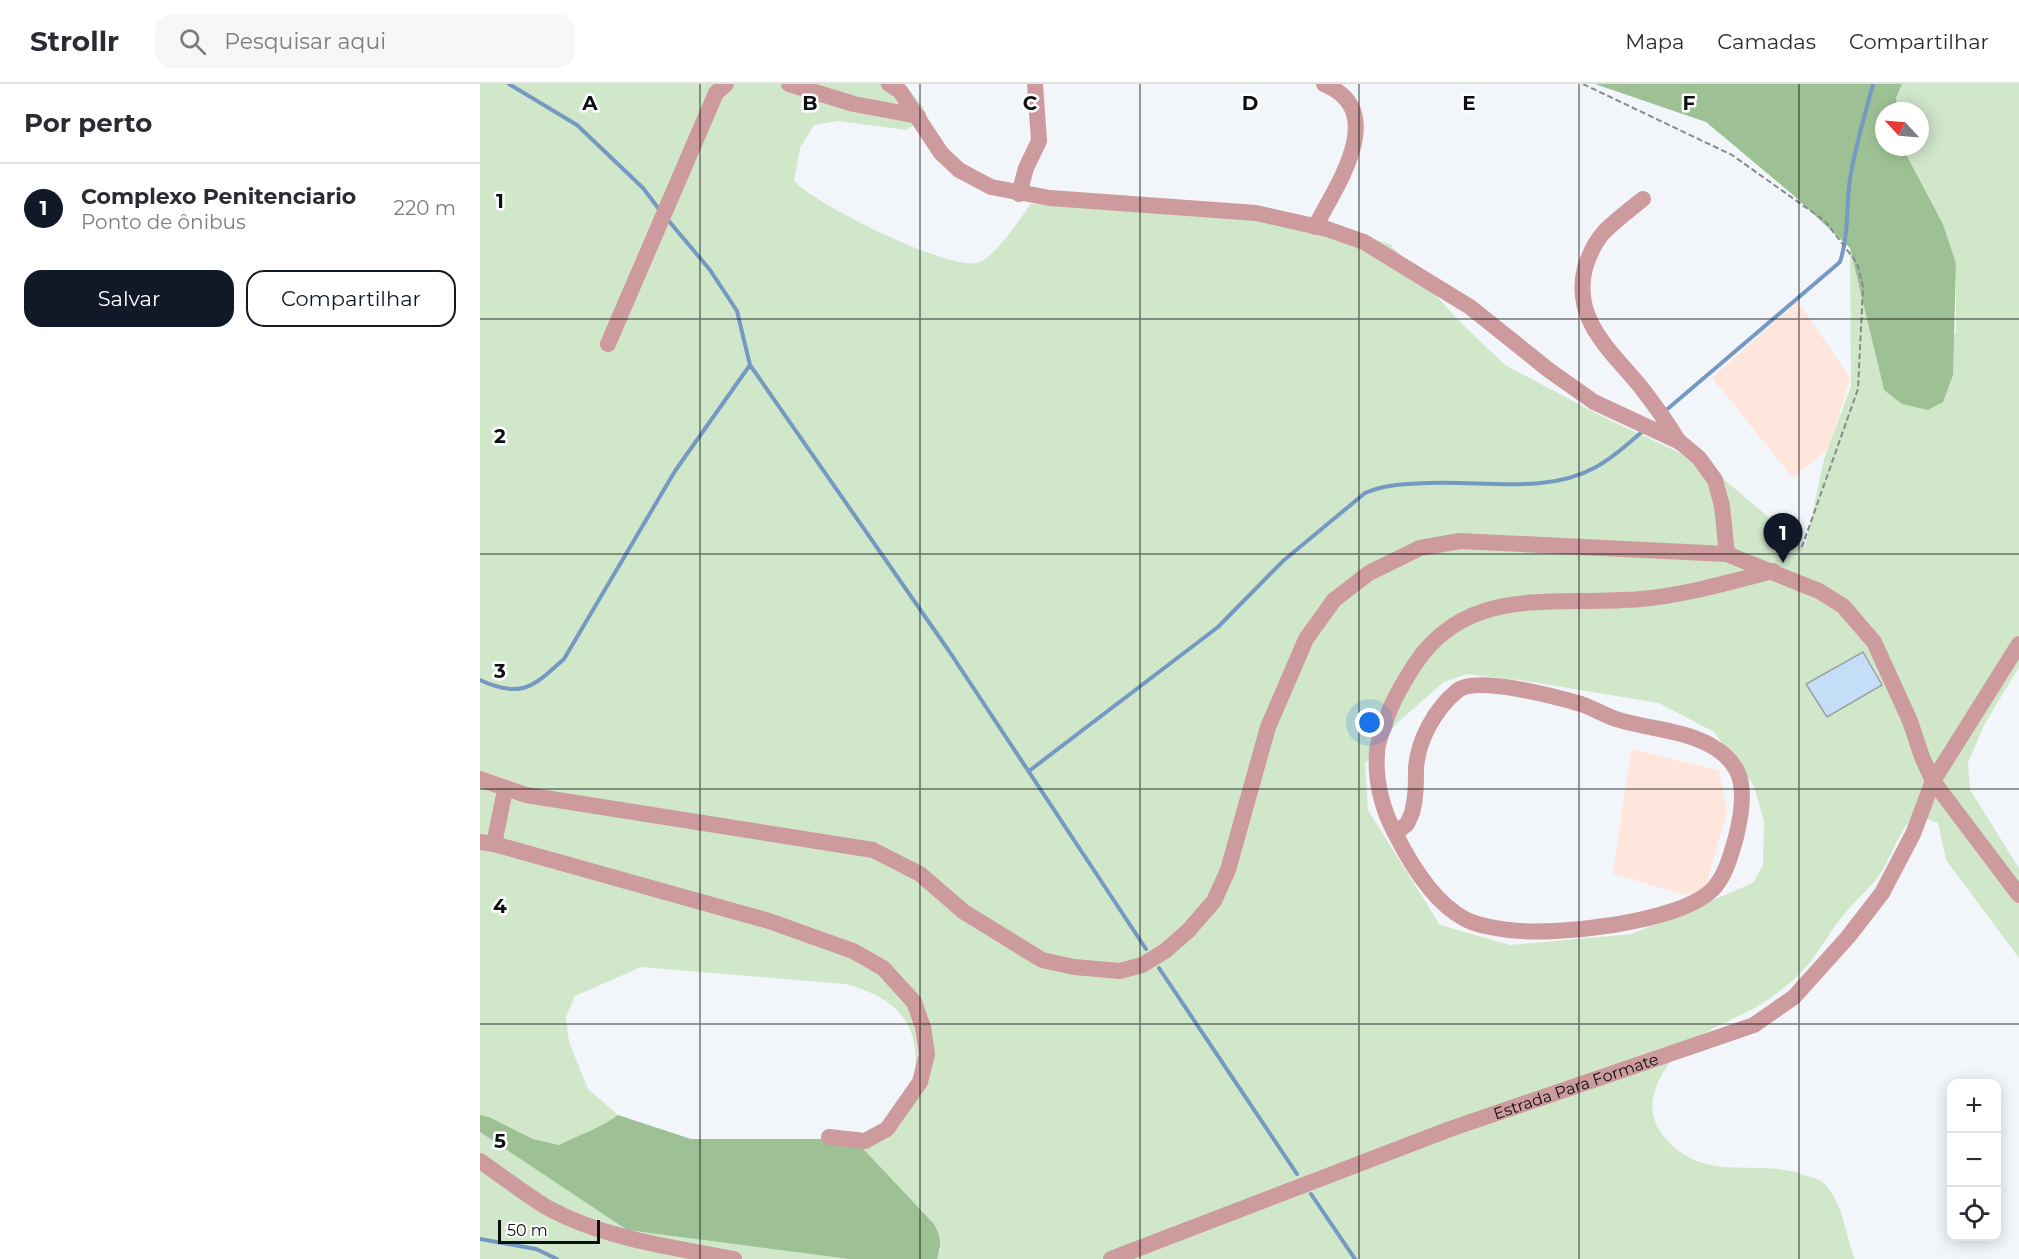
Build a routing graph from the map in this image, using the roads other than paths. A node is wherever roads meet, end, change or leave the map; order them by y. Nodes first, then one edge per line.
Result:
1 (726, 84) edge
2 (789, 84) edge
3 (889, 84) edge
4 (1035, 84) edge
5 (1324, 84) edge
6 (918, 116) junction
7 (1019, 194) junction
8 (1642, 199) dead end
9 (1315, 227) junction
10 (608, 344) dead end
11 (1680, 442) junction
12 (1727, 554) junction
13 (1773, 571) junction
14 (2019, 644) edge
15 (480, 778) edge
16 (1933, 781) junction
17 (505, 789) junction
18 (1395, 833) junction
19 (487, 843) edge
20 (2019, 895) edge
21 (829, 1137) dead end
22 (480, 1161) edge
23 (734, 1259) edge
24 (1111, 1259) edge

1 - 10 street
2 - 6 street
3 - 6 street
4 - 7 street
5 - 9 street
6 - 7 street
7 - 9 street
8 - 11 street
9 - 11 street
11 - 12 street
12 - 13 street
12 - 17 street
13 - 16 street
13 - 18 street
14 - 16 street, Estrada Para Formate
15 - 17 street
16 - 20 street
16 - 24 street, Estrada Para Formate
17 - 19 street
18 - 18 street
19 - 21 street
22 - 23 street

